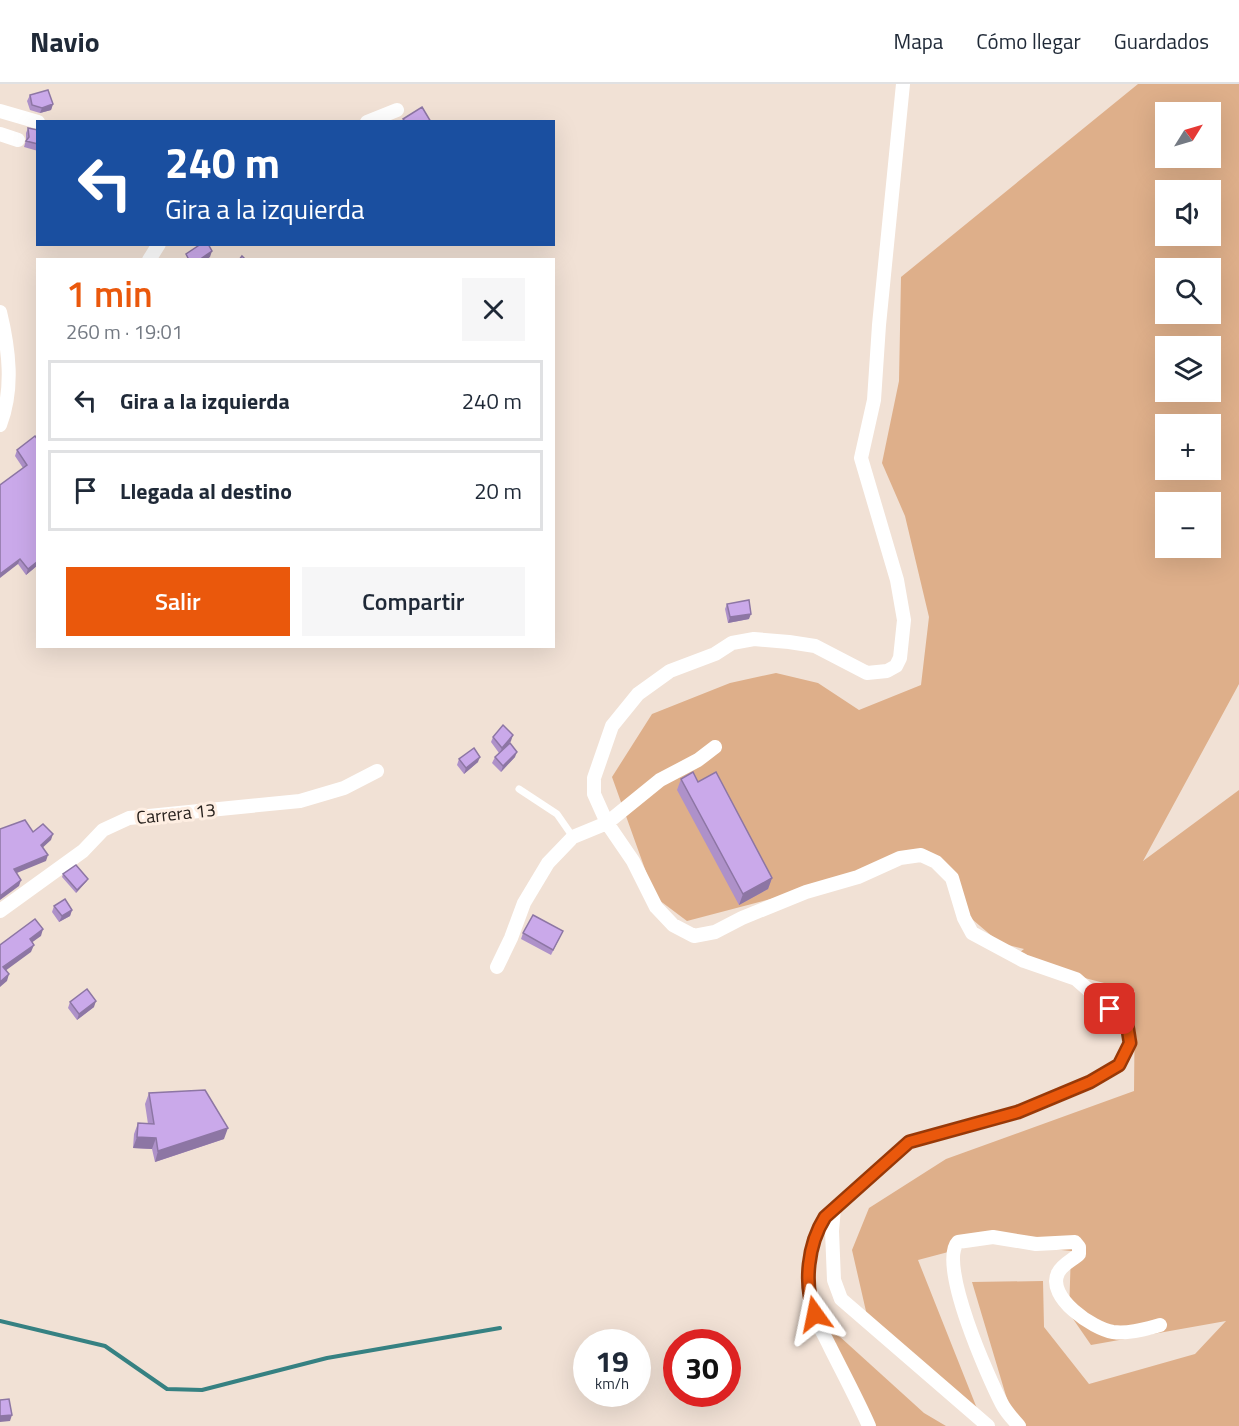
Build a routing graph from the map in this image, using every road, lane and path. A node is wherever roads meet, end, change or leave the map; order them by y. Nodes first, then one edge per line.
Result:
1 (903, 84) edge
2 (397, 110) dead end
3 (0, 111) edge
4 (372, 120) edge
5 (36, 121) edge
6 (0, 134) edge
7 (18, 140) dead end
8 (0, 312) edge
9 (0, 425) edge
10 (715, 747) dead end
11 (377, 771) dead end
12 (519, 789) dead end
13 (607, 822) junction
14 (573, 837) junction
15 (0, 911) edge
16 (497, 967) dead end
17 (834, 1208) junction
18 (1160, 1325) dead end
19 (869, 1426) edge
20 (988, 1426) edge
21 (1019, 1426) edge

1 - 13 street
2 - 4 street
3 - 5 street
6 - 7 street
8 - 9 street
10 - 13 street
11 - 15 street, Carrera 13
12 - 14 lane
13 - 14 street
13 - 17 street
14 - 16 street
17 - 19 street
17 - 20 street
18 - 21 street

